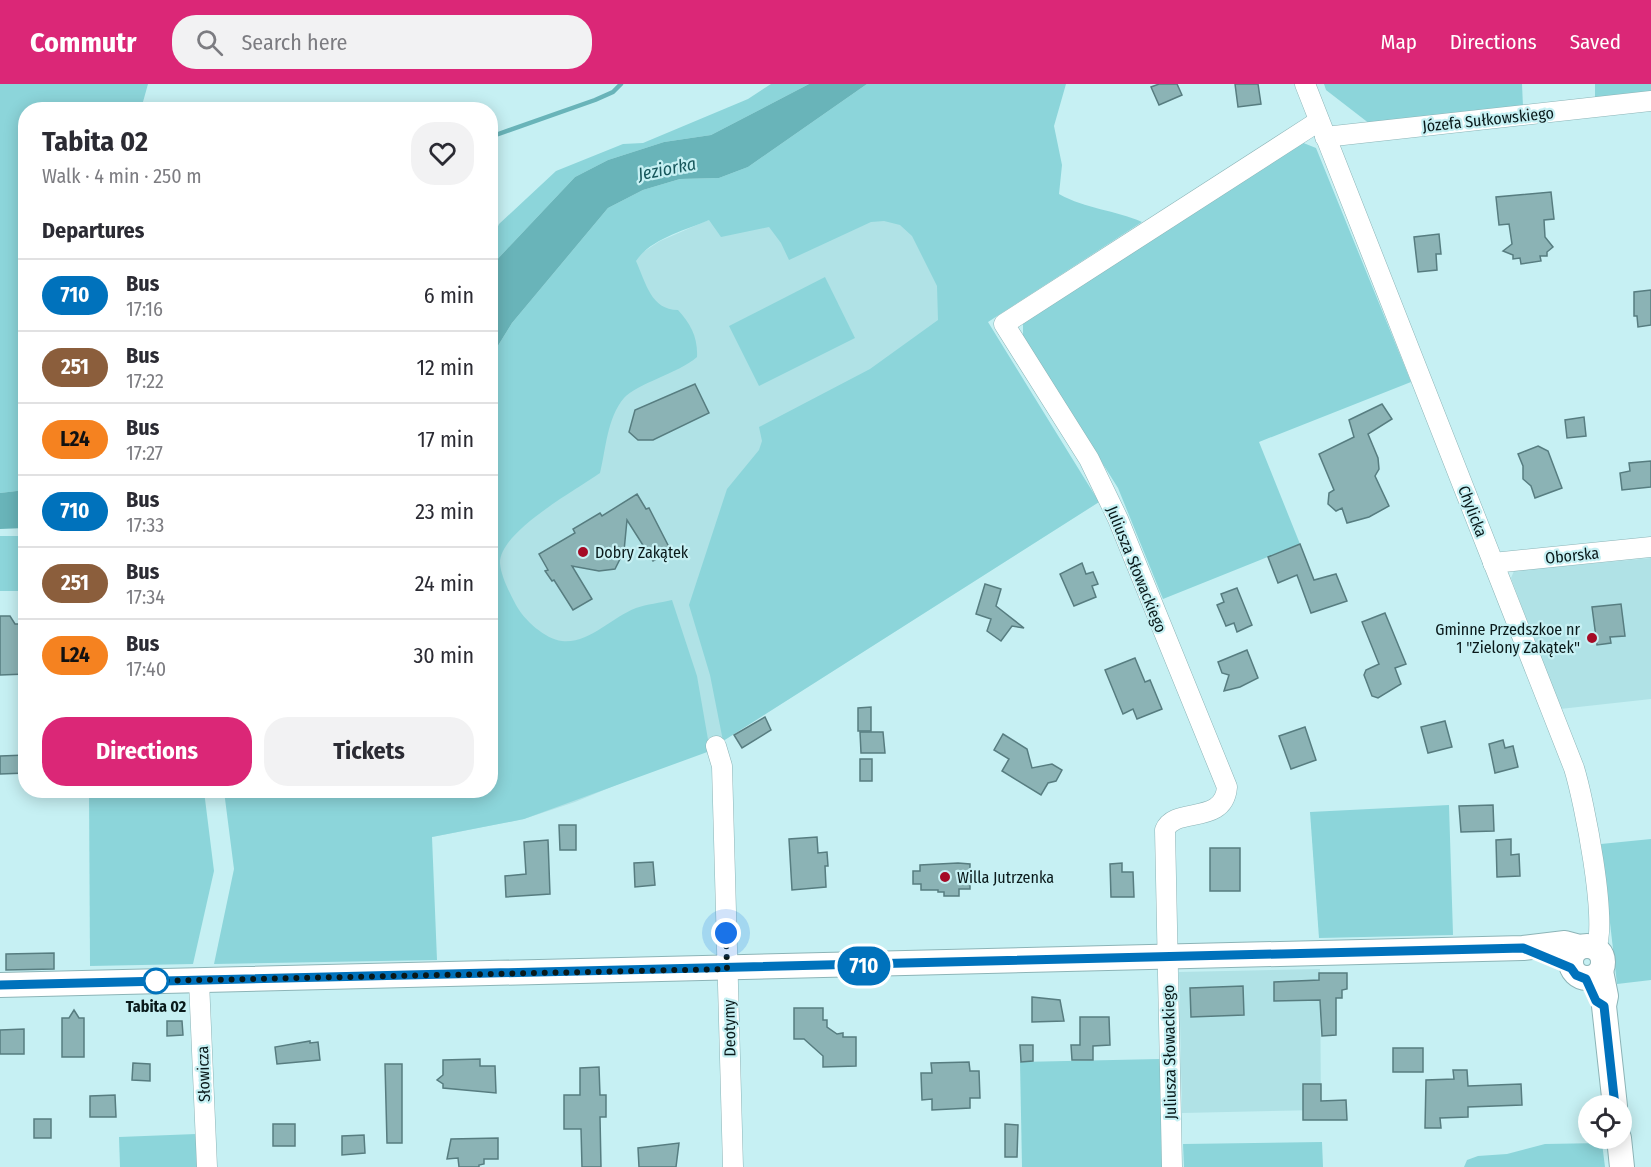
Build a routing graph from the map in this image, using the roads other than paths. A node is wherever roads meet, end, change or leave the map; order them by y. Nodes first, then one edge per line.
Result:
1 (1305, 84) edge
2 (1651, 101) edge
3 (1322, 129) junction
4 (1651, 547) edge
5 (1493, 563) junction
6 (716, 746) dead end
7 (1168, 958) junction
8 (1587, 963) junction
9 (727, 969) junction
10 (199, 981) junction
11 (0, 985) edge
12 (1614, 1095) edge
13 (1620, 1149) edge
14 (207, 1167) edge
15 (733, 1167) edge
16 (1172, 1167) edge
17 (1622, 1167) edge

1 - 3 street, Chylicka
2 - 3 street, Józefa Sułkowskiego
3 - 5 street, Chylicka
3 - 7 street, Juliusza Słowackiego
4 - 5 street, Oborska
5 - 8 street, Chylicka
6 - 9 street, Deotymy
7 - 8 street
7 - 9 street
7 - 16 street, Juliusza Słowackiego
8 - 12 street, Chylicka
9 - 10 street
9 - 15 street, Deotymy
10 - 11 street
10 - 14 street, Słowicza
13 - 17 street

